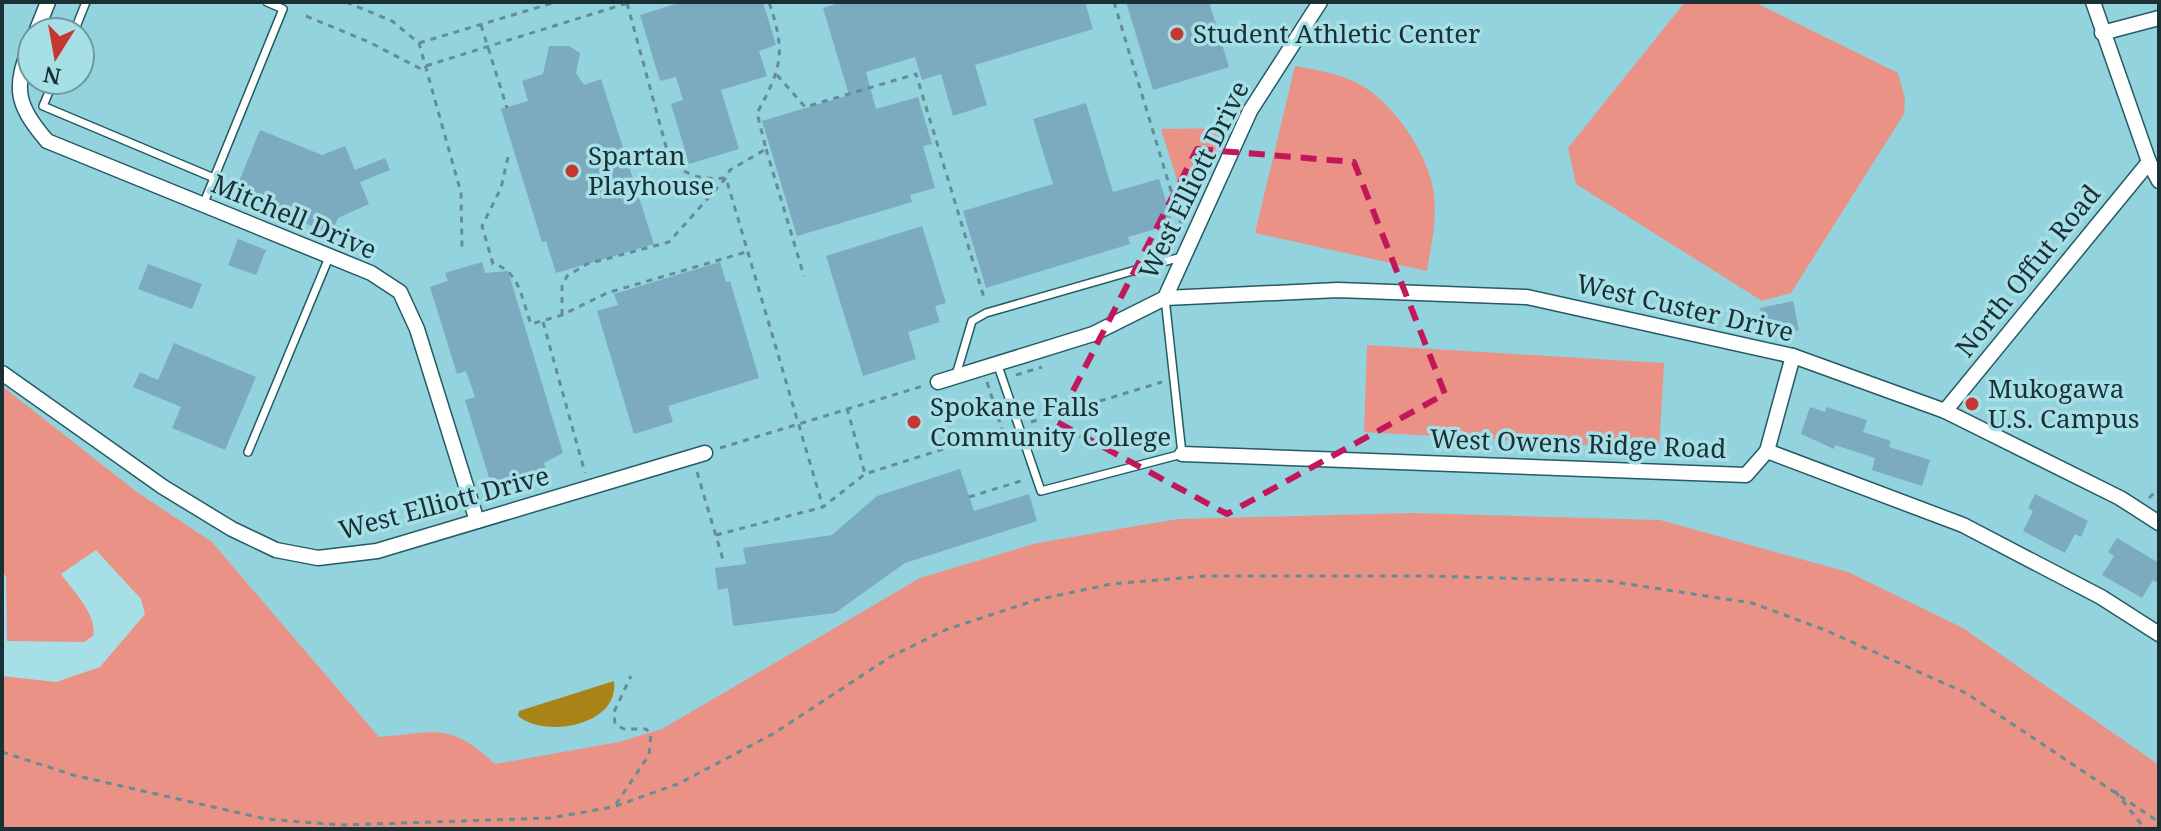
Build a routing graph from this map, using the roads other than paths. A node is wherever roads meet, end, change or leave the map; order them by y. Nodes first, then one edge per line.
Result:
1 (267, 2) edge
2 (1320, 2) edge
3 (2093, 2) edge
4 (2159, 18) edge
5 (2102, 33) junction
6 (21, 96) edge
7 (47, 96) edge
8 (2149, 162) junction
9 (214, 178) junction
10 (2159, 181) edge
11 (203, 205) junction
12 (1185, 254) junction
13 (330, 255) junction
14 (1165, 298) junction
15 (1793, 356) junction
16 (997, 363) junction
17 (2, 373) edge
18 (956, 376) junction
19 (938, 382) road end
20 (1945, 411) junction
21 (1767, 451) junction
22 (248, 452) dead end
23 (705, 453) road end
24 (1182, 454) junction
25 (477, 521) junction
26 (2159, 523) edge
27 (2159, 634) edge

1 - 9 lane
2 - 12 street, West Elliott Drive
3 - 5 street
4 - 5 street
5 - 8 street
6 - 11 street, Mitchell Drive
7 - 9 lane
8 - 10 street
8 - 20 street, North Offut Road
9 - 11 lane
11 - 13 street, Mitchell Drive
12 - 14 street, West Elliott Drive
12 - 18 lane
13 - 22 lane
13 - 25 street, Mitchell Drive
14 - 15 street, West Custer Drive
14 - 16 street, West Elliott Drive
14 - 24 lane
15 - 20 street, West Custer Drive
15 - 21 street
16 - 18 street, West Elliott Drive
16 - 24 lane
17 - 25 street, West Elliott Drive
18 - 19 street, West Elliott Drive
20 - 26 street, West Custer Drive
21 - 24 street, West Owens Ridge Road
21 - 27 street
23 - 25 street, West Elliott Drive

